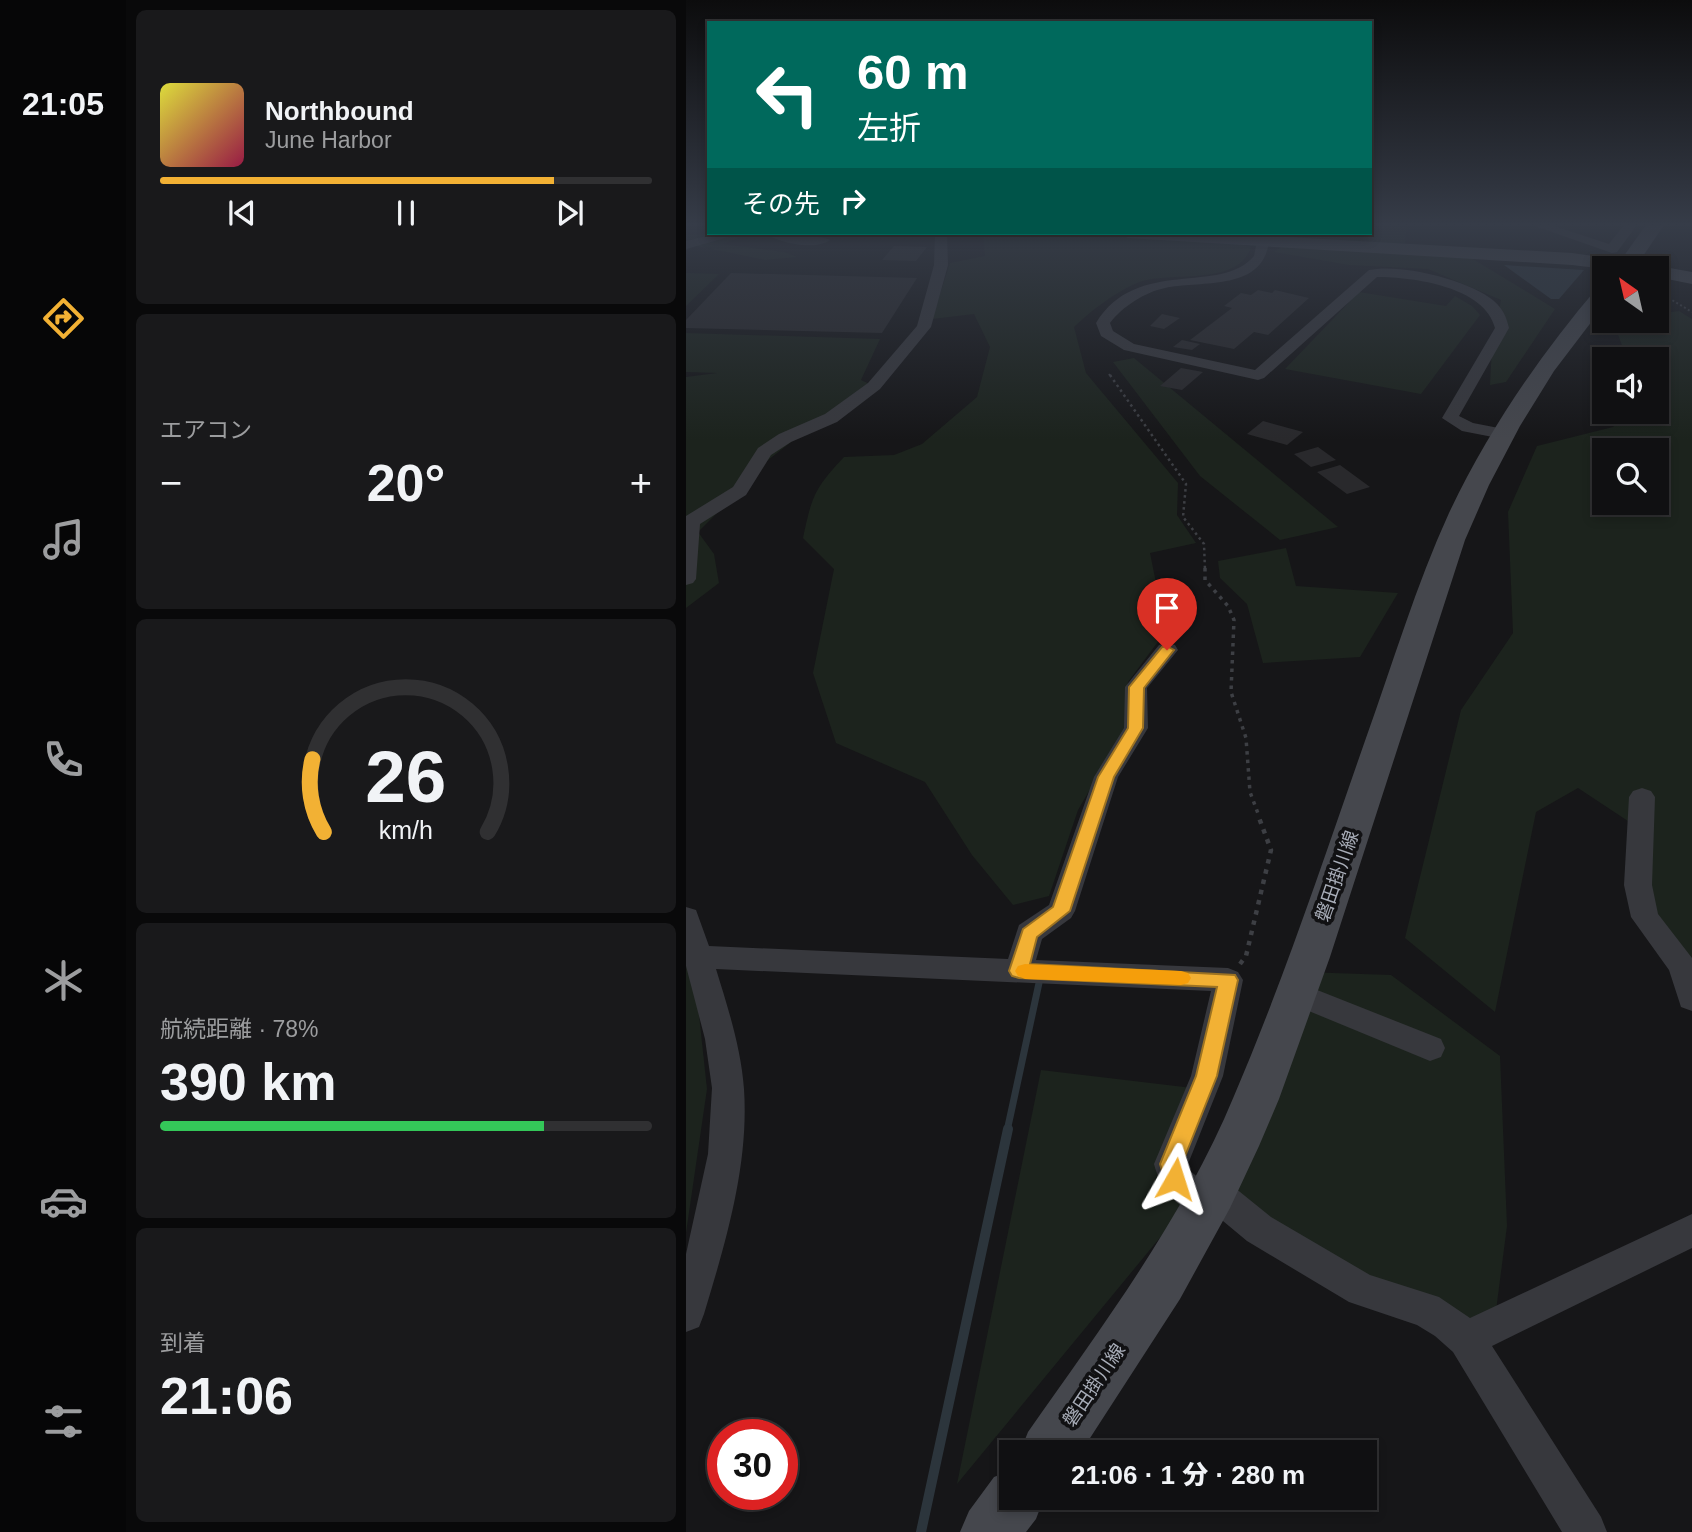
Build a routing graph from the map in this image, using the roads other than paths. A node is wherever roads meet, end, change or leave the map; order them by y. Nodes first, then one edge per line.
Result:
1 (932, 296) edge
2 (1135, 296) edge
3 (1347, 296) edge
4 (1479, 296) edge
5 (1592, 307) edge
6 (1503, 434) junction
7 (686, 579) edge
8 (1167, 650) dead end
9 (1642, 797) dead end
10 (686, 917) edge
11 (697, 957) junction
12 (1019, 971) junction
13 (1297, 994) junction
14 (1692, 999) edge
15 (1430, 1048) dead end
16 (1209, 1197) junction
17 (1692, 1230) edge
18 (686, 1314) edge
19 (1466, 1339) junction
20 (1056, 1440) edge
21 (1006, 1510) edge
22 (990, 1532) edge
23 (1586, 1532) edge

1 - 7 street
2 - 3 street
4 - 6 street
5 - 6 main road, 磐田掛川線
6 - 13 main road, 磐田掛川線
8 - 12 street
9 - 14 street
10 - 11 street
11 - 12 street
11 - 18 street
12 - 16 street
13 - 15 street
13 - 16 main road, 磐田掛川線
16 - 19 street
16 - 20 main road, 磐田掛川線
17 - 19 street
19 - 23 street
21 - 22 main road

